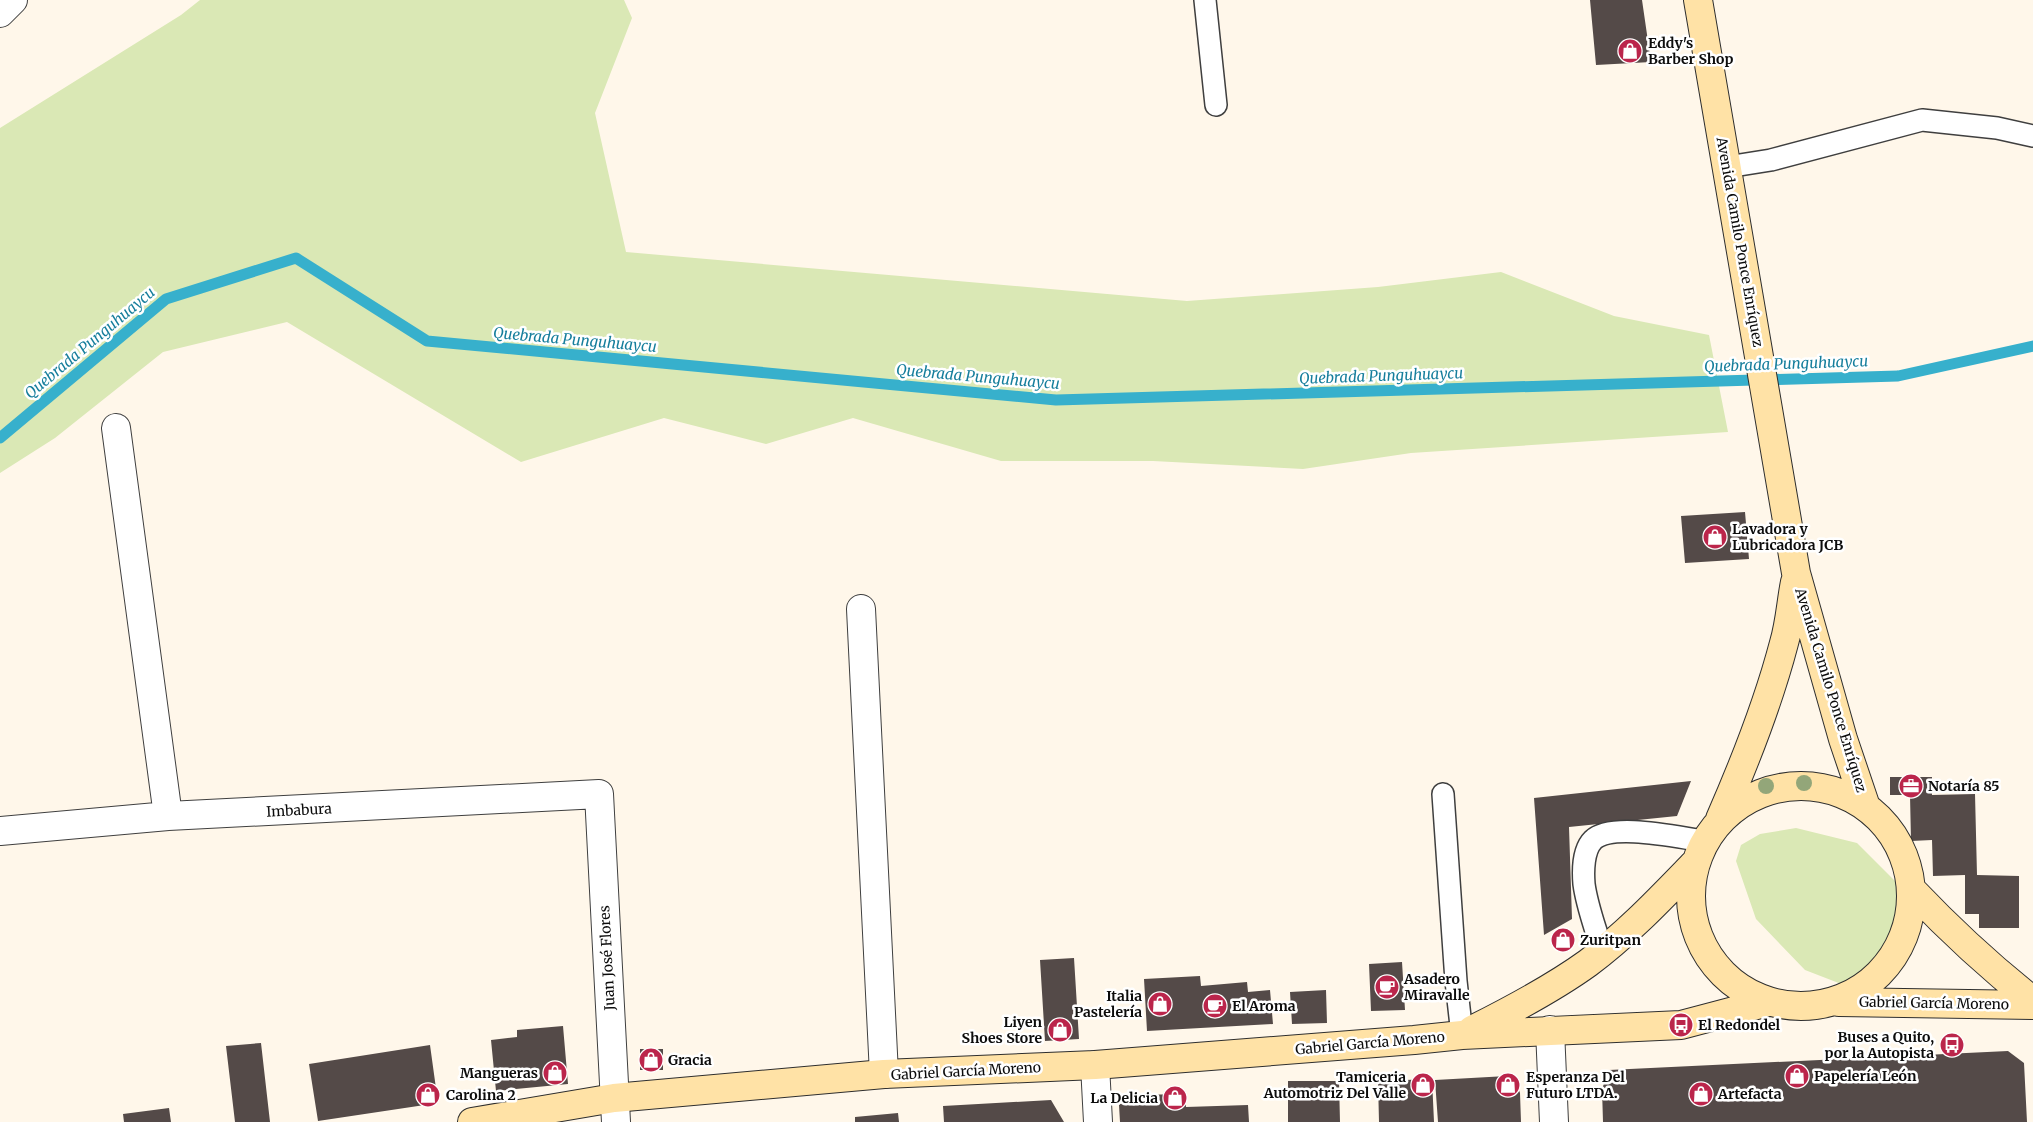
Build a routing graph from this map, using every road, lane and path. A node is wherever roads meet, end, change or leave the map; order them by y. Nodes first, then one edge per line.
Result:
1 (13, 0) edge
2 (1205, 0) edge
3 (1698, 0) edge
4 (0, 13) edge
5 (1216, 105) dead end
6 (2033, 136) edge
7 (1727, 167) junction
8 (116, 428) dead end
9 (1796, 573) junction
10 (861, 609) dead end
11 (598, 794) joint
12 (1443, 794) dead end
13 (1866, 807) junction
14 (168, 816) junction
15 (0, 831) edge
16 (1706, 842) junction
17 (1912, 890) junction
18 (1602, 951) junction
19 (1768, 1002) junction
20 (1835, 1002) junction
21 (2033, 1003) edge
22 (1550, 1030) junction
23 (1462, 1035) junction
24 (1095, 1065) junction
25 (884, 1074) junction
26 (615, 1110) edge
27 (523, 1118) edge
28 (472, 1122) edge
29 (1098, 1122) edge
30 (1554, 1122) edge

1 - 4 street
2 - 5 lane
3 - 7 main road, Avenida Camilo Ponce Enríquez
6 - 7 lane
7 - 9 main road, Avenida Camilo Ponce Enríquez
8 - 14 street
9 - 13 main road, Avenida Camilo Ponce Enríquez
9 - 16 main road, Avenida Camilo Ponce Enríquez
10 - 25 street
11 - 14 street, Imbabura
11 - 26 street, Juan José Flores
12 - 23 lane
13 - 16 main road, Gabriel García Moreno
13 - 17 main road
14 - 15 street, Imbabura
16 - 18 main road, Gabriel García Moreno
16 - 18 lane
16 - 19 main road
17 - 20 main road
17 - 21 main road, Gabriel García Moreno
18 - 23 main road, Gabriel García Moreno
19 - 20 main road
19 - 22 main road, Gabriel García Moreno
20 - 21 main road, Gabriel García Moreno
22 - 23 main road, Gabriel García Moreno
22 - 30 street
23 - 24 main road, Gabriel García Moreno
24 - 25 main road, Gabriel García Moreno
24 - 29 street
25 - 26 main road, Gabriel García Moreno
26 - 27 main road, Gabriel García Moreno
27 - 28 main road, Gabriel García Moreno

